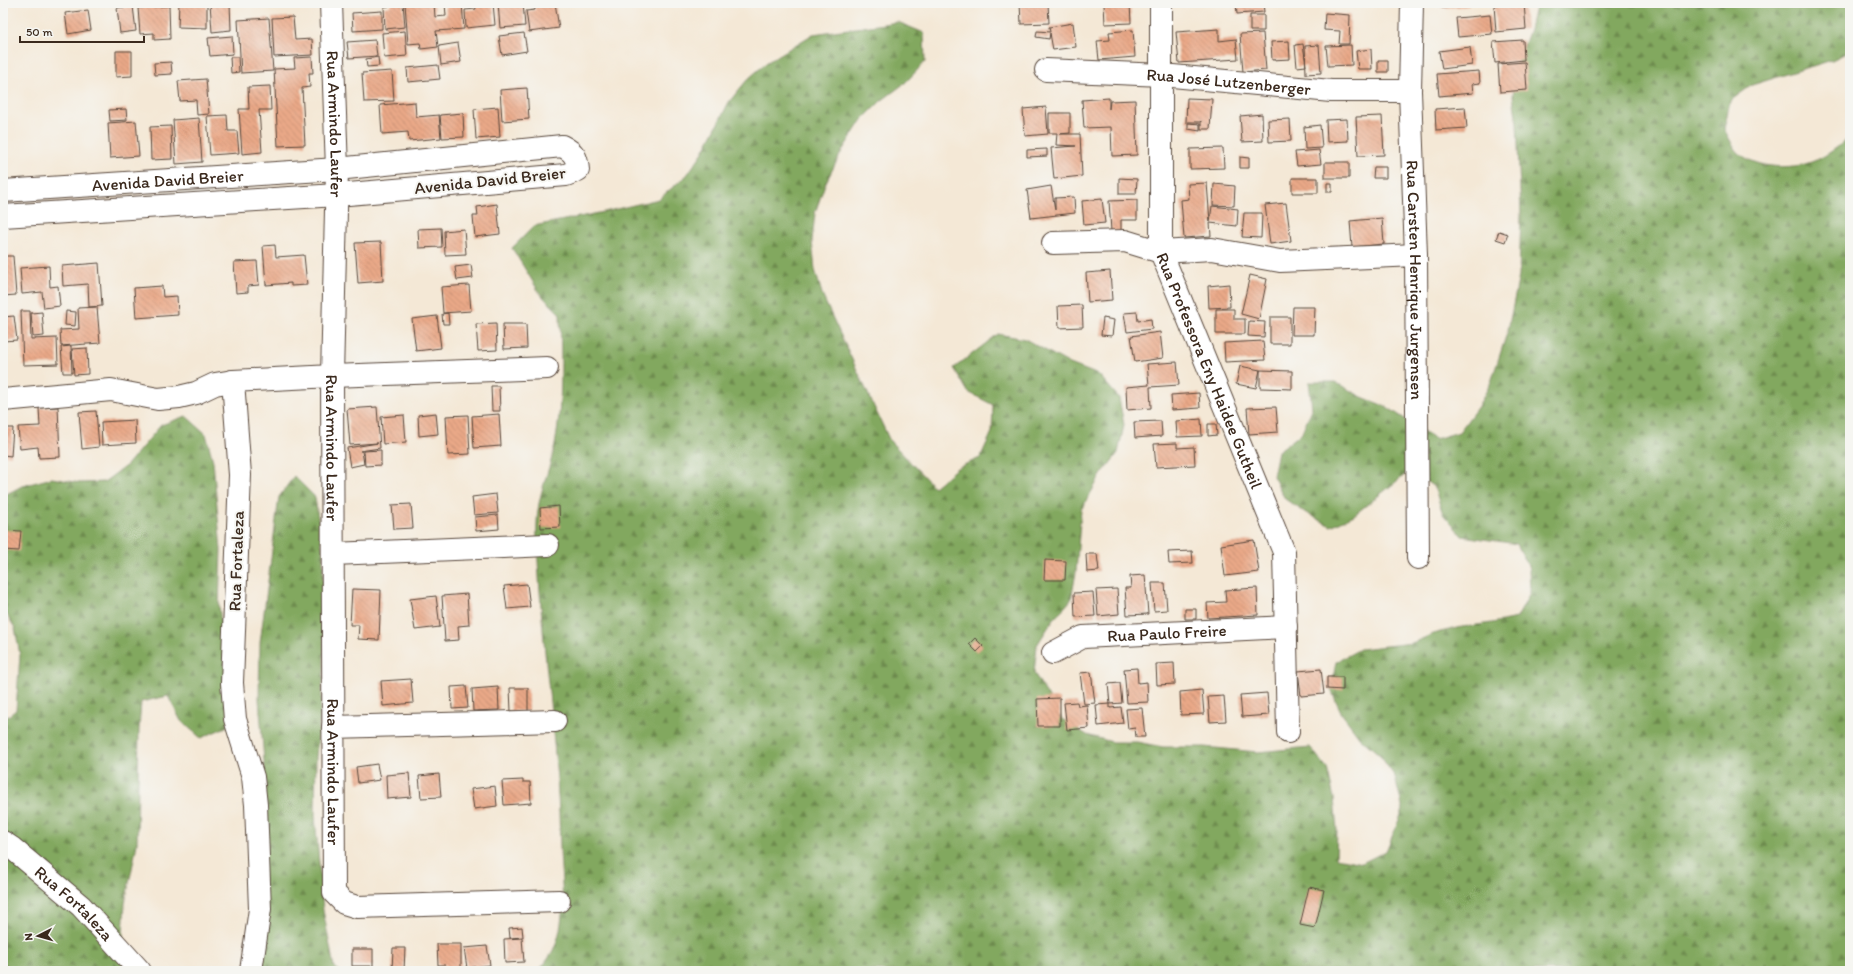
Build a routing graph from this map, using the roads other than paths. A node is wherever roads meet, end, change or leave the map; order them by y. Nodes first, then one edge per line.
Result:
1 (331, 3) edge
2 (1161, 3) edge
3 (1412, 3) edge
4 (1046, 70) dead end
5 (1162, 75) junction
6 (1410, 91) junction
7 (337, 169) junction
8 (3, 191) edge
9 (337, 195) junction
10 (3, 216) edge
11 (1053, 243) dead end
12 (1161, 252) junction
13 (1416, 255) junction
14 (546, 368) dead end
15 (332, 376) junction
16 (233, 381) junction
17 (3, 400) edge
18 (548, 545) dead end
19 (333, 554) junction
20 (1418, 558) dead end
21 (1286, 627) junction
22 (1053, 653) dead end
23 (555, 721) dead end
24 (333, 727) junction
25 (1288, 732) dead end
26 (3, 842) edge
27 (559, 901) dead end
28 (140, 971) edge
29 (251, 971) edge

1 - 7 street, Rua Armindo Laufer
2 - 5 street, Rua Professora Eny Haidee Gutheil
3 - 6 street, Rua Carsten Henrique Jurgensen
4 - 5 street, Rua José Lutzenberger
5 - 6 street, Rua José Lutzenberger
5 - 12 street, Rua Professora Eny Haidee Gutheil
6 - 13 street, Rua Carsten Henrique Jurgensen
7 - 8 street, Avenida David Breier
7 - 9 street, Rua Armindo Laufer
7 - 9 street, Avenida David Breier
9 - 10 street, Avenida David Breier
9 - 15 street, Rua Armindo Laufer
11 - 12 street
12 - 13 street
12 - 21 street, Rua Professora Eny Haidee Gutheil
13 - 20 street, Rua Carsten Henrique Jurgensen
14 - 15 street
15 - 16 street
15 - 19 street, Rua Armindo Laufer
16 - 17 street
16 - 29 street, Rua Fortaleza
18 - 19 street
19 - 24 street, Rua Armindo Laufer
21 - 22 street, Rua Paulo Freire
21 - 25 street, Rua Professora Eny Haidee Gutheil
23 - 24 street
24 - 27 street, Rua Armindo Laufer
26 - 28 street, Rua Fortaleza

